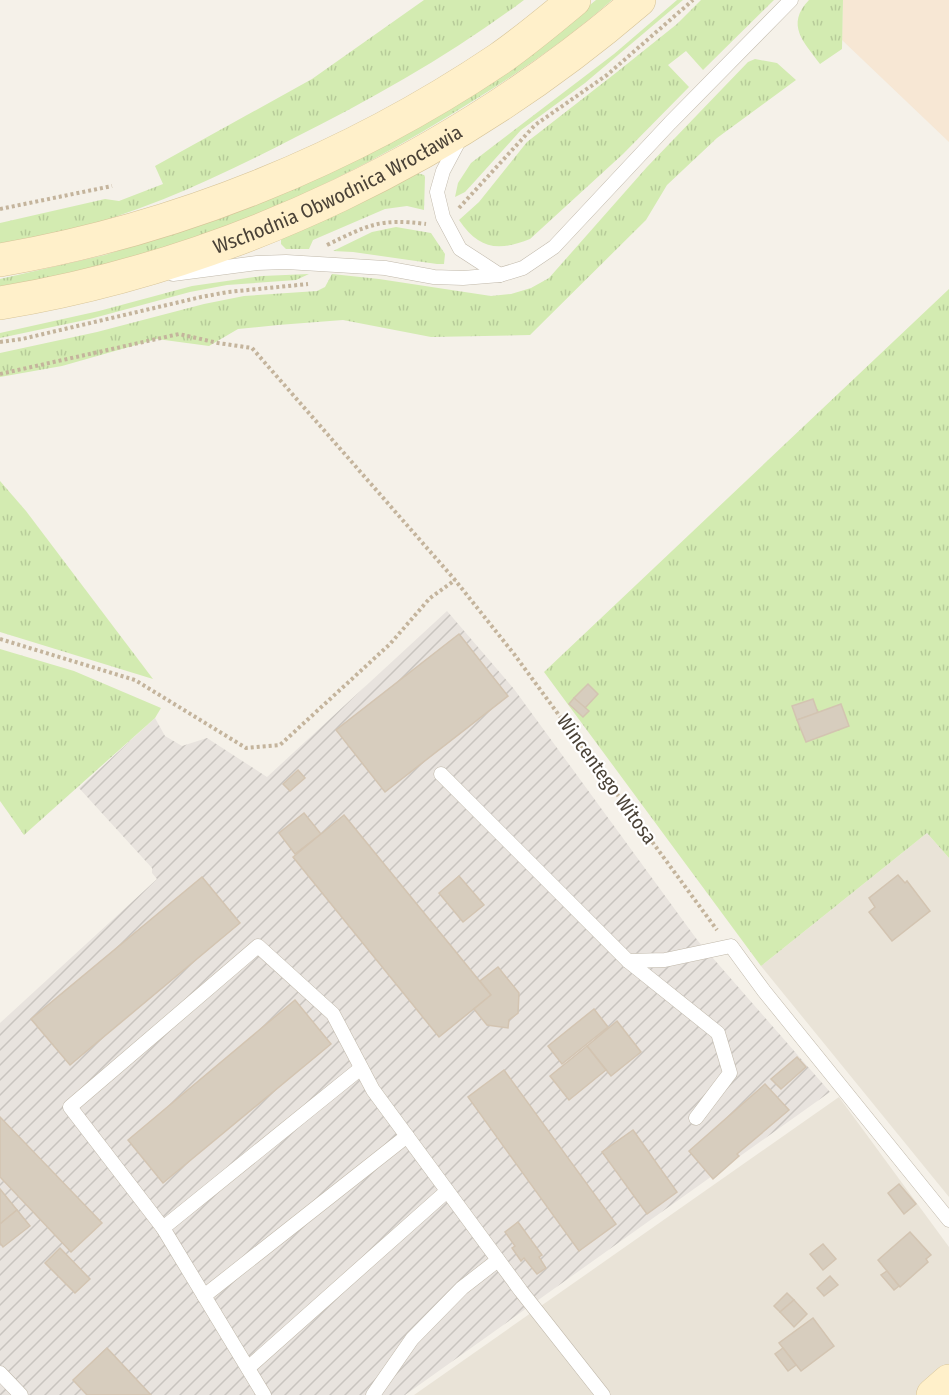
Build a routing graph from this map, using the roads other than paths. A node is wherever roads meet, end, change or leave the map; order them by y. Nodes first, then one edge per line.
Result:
1 (574, 0) edge
2 (639, 0) edge
3 (791, 0) edge
4 (472, 124) junction
5 (0, 260) edge
6 (500, 275) junction
7 (121, 276) junction
8 (0, 303) edge
9 (441, 774) dead end
10 (628, 961) junction
11 (361, 1068) junction
12 (696, 1118) dead end
13 (407, 1136) junction
14 (447, 1191) junction
15 (949, 1220) edge
16 (163, 1228) junction
17 (498, 1260) junction
18 (204, 1296) junction
19 (248, 1368) junction
20 (0, 1372) edge
21 (949, 1381) edge
22 (21, 1395) edge
23 (264, 1395) edge
24 (373, 1395) edge
25 (603, 1395) edge
26 (933, 1395) edge

1 - 5 main road, Wschodnia Obwodnica Wrocławia
2 - 4 main road, Wschodnia Obwodnica Wrocławia
3 - 6 lane
4 - 6 lane
4 - 7 main road, Wschodnia Obwodnica Wrocławia
6 - 7 lane
7 - 8 main road, Wschodnia Obwodnica Wrocławia
9 - 10 lane
10 - 12 lane
10 - 15 lane
11 - 13 lane
11 - 16 lane
11 - 16 lane
13 - 14 lane
13 - 18 lane
14 - 17 lane
14 - 19 lane
16 - 18 lane
17 - 24 lane
17 - 25 lane
18 - 19 lane
19 - 23 lane
20 - 22 lane
21 - 26 main road

